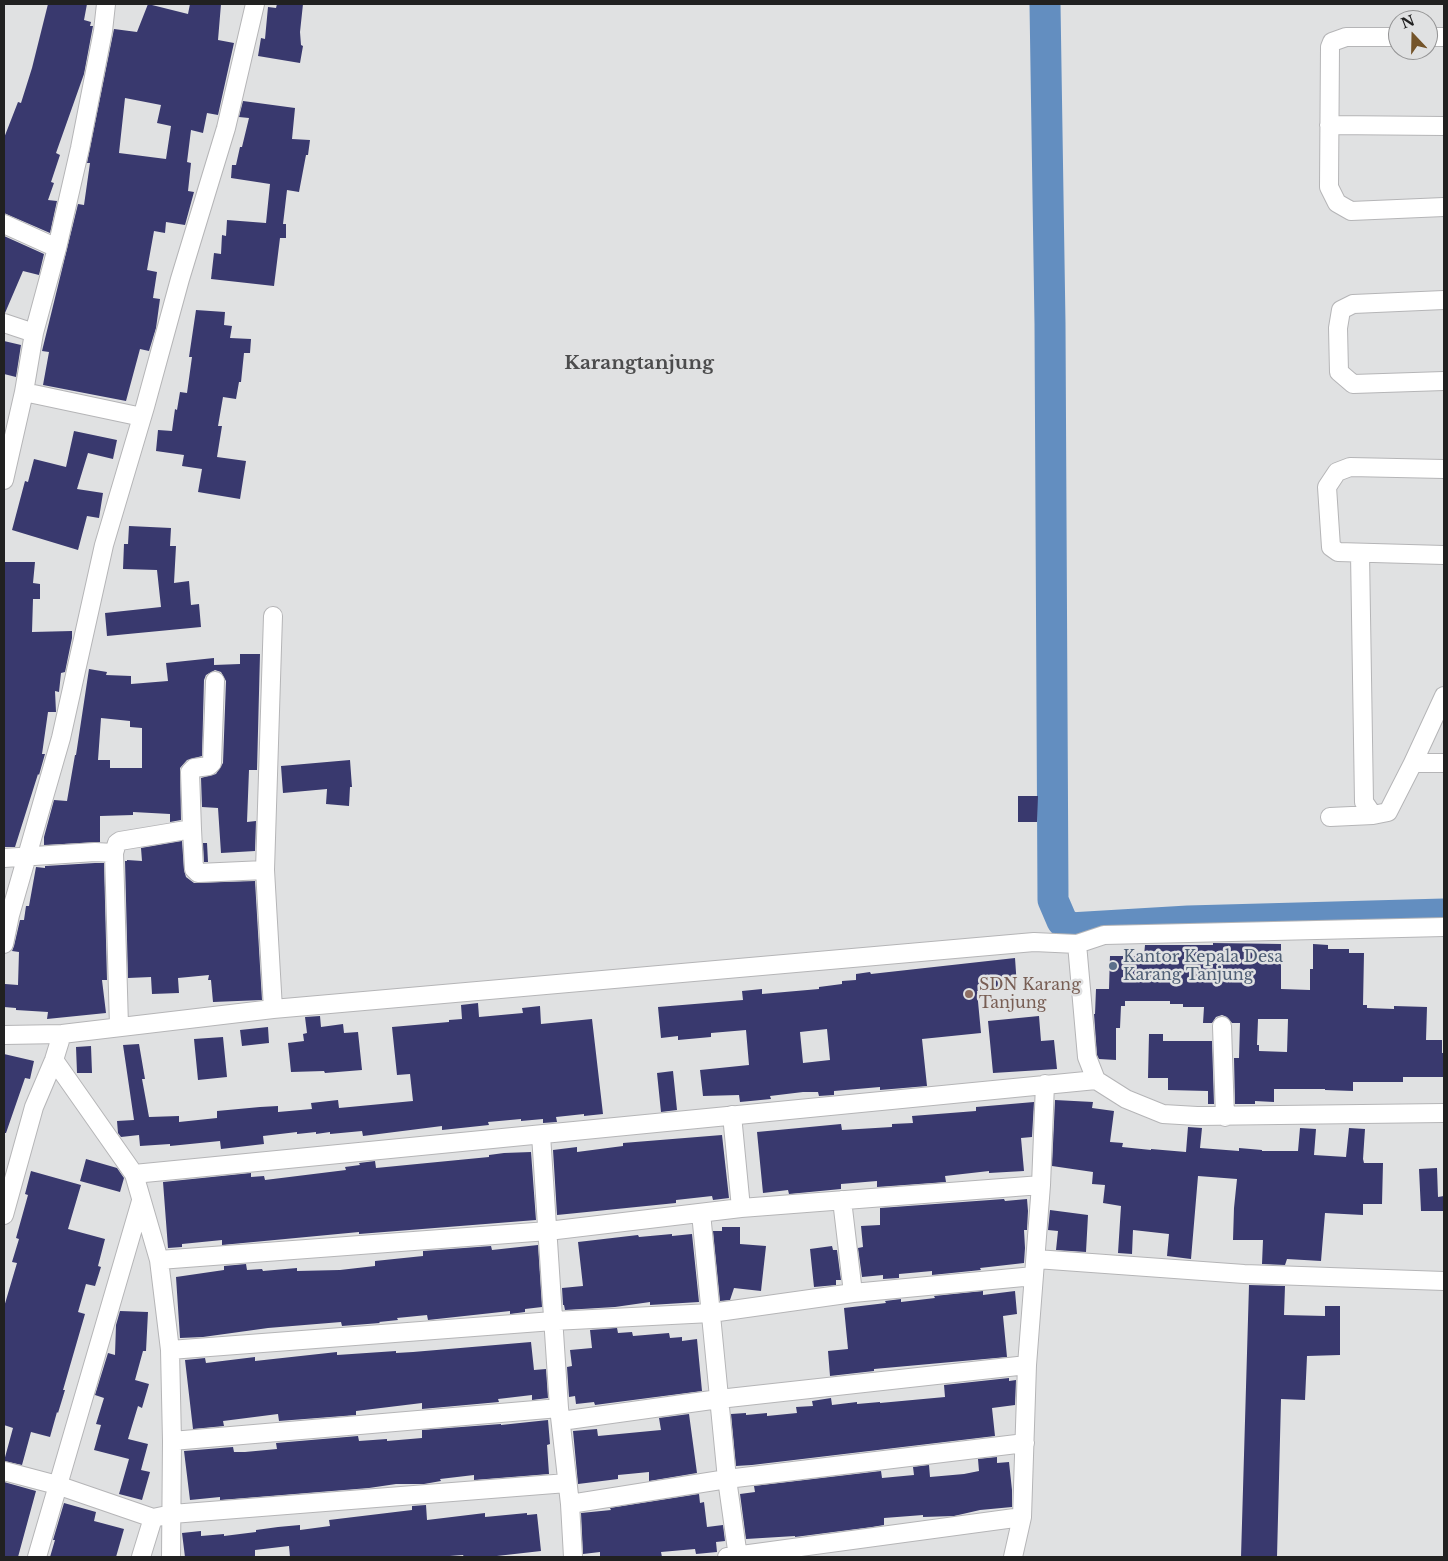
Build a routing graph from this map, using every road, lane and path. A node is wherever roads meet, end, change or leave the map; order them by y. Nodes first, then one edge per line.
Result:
1 (106, 4) edge
2 (255, 4) edge
3 (1388, 37) edge
4 (1328, 125) junction
5 (1444, 126) edge
6 (1444, 208) edge
7 (4, 224) edge
8 (57, 248) junction
9 (1444, 300) edge
10 (4, 323) edge
11 (34, 333) junction
12 (1444, 381) edge
13 (24, 392) junction
14 (142, 417) junction
15 (1444, 469) edge
16 (4, 480) edge
17 (1360, 553) junction
18 (1444, 555) edge
19 (273, 616) dead end
20 (215, 681) dead end
21 (1444, 696) edge
22 (1413, 763) junction
23 (1444, 763) edge
24 (1374, 814) junction
25 (1330, 817) dead end
26 (192, 829) junction
27 (114, 853) junction
28 (27, 857) junction
29 (4, 858) edge
30 (265, 870) junction
31 (1444, 927) edge
32 (4, 944) edge
33 (1077, 944) junction
34 (273, 1008) junction
35 (119, 1026) junction
36 (1222, 1026) dead end
37 (62, 1034) junction
38 (4, 1035) edge
39 (54, 1060) junction
40 (1096, 1080) junction
41 (1045, 1084) junction
42 (1444, 1114) edge
43 (732, 1115) junction
44 (1224, 1117) junction
45 (541, 1135) junction
46 (134, 1174) junction
47 (1041, 1185) junction
48 (842, 1200) junction
49 (141, 1201) junction
50 (742, 1208) junction
51 (701, 1213) junction
52 (4, 1215) edge
53 (548, 1231) junction
54 (1036, 1258) junction
55 (159, 1260) junction
56 (1034, 1276) junction
57 (1444, 1281) edge
58 (852, 1293) junction
59 (711, 1314) junction
60 (553, 1321) junction
61 (170, 1350) junction
62 (1027, 1365) junction
63 (719, 1399) junction
64 (560, 1414) junction
65 (172, 1441) junction
66 (1025, 1443) junction
67 (4, 1471) edge
68 (727, 1479) junction
69 (567, 1483) junction
70 (57, 1485) junction
71 (570, 1504) junction
72 (172, 1514) junction
73 (1022, 1517) junction
74 (153, 1518) junction
75 (37, 1557) edge
76 (141, 1557) edge
77 (171, 1557) edge
78 (573, 1557) edge
79 (734, 1557) edge
80 (1013, 1557) edge

1 - 8 street
2 - 14 street
3 - 4 street
4 - 5 street
4 - 6 street
7 - 8 street
8 - 11 street
9 - 12 street
10 - 11 street
11 - 13 street
13 - 14 street
13 - 16 street
14 - 28 street
15 - 17 street
17 - 18 street
17 - 24 street
19 - 30 street
20 - 26 street
21 - 22 street
22 - 23 street
22 - 24 street
24 - 25 street
26 - 27 street
26 - 30 street
27 - 28 street
27 - 35 street
28 - 29 street
28 - 32 street
30 - 34 street
31 - 33 street
33 - 34 street
33 - 40 street
34 - 35 street
35 - 37 street
36 - 44 street
37 - 38 street
37 - 39 street
39 - 46 street
39 - 52 street
40 - 41 street
40 - 44 street
41 - 43 street
41 - 47 street
42 - 44 street
43 - 45 street
43 - 50 street
45 - 46 street
45 - 53 street
46 - 49 street
47 - 48 street
47 - 54 street
48 - 50 street
48 - 58 street
49 - 55 street
49 - 70 street
50 - 51 street
51 - 53 street
51 - 59 street
53 - 55 street
53 - 60 street
54 - 56 street
54 - 57 street
55 - 61 street
56 - 58 street
56 - 62 street
58 - 59 street
59 - 60 street
59 - 63 street
60 - 61 street
60 - 64 street
61 - 65 street
62 - 63 street
62 - 66 street
63 - 64 street
63 - 68 street
64 - 65 street
64 - 69 street
65 - 72 street
66 - 68 street
66 - 73 street
67 - 70 street
68 - 71 street
68 - 79 street
69 - 71 street
69 - 72 street
70 - 74 street
70 - 75 street
71 - 78 street
72 - 74 street
72 - 77 street
73 - 79 street
73 - 80 street
74 - 76 street

